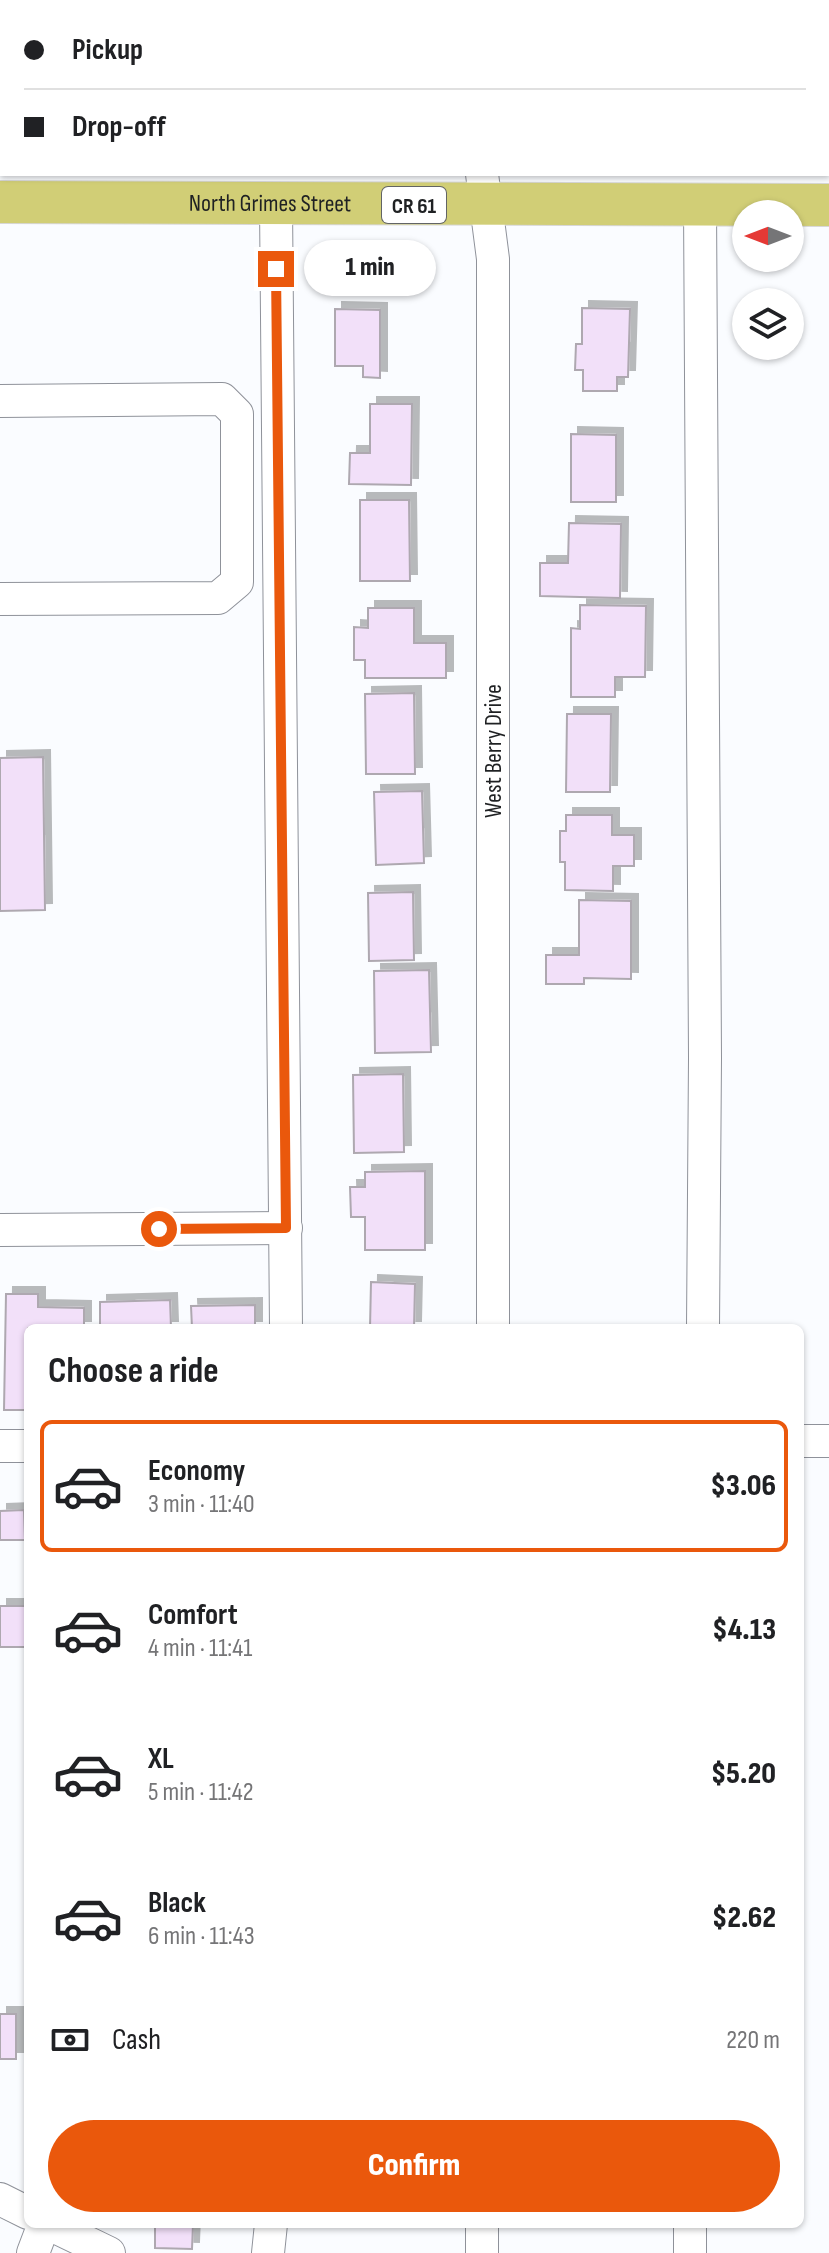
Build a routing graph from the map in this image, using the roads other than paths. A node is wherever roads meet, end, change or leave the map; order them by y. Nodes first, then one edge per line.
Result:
1 (484, 190) edge
2 (0, 202) edge
3 (276, 205) junction
4 (700, 205) junction
5 (829, 205) edge
6 (0, 401) edge
7 (0, 599) edge
8 (286, 1228) junction
9 (0, 1230) edge
10 (286, 1324) edge
11 (493, 1324) edge
12 (703, 1324) edge
13 (804, 1441) edge
14 (829, 1441) edge
15 (0, 1446) edge
16 (24, 1446) edge
17 (0, 2199) edge
18 (24, 2211) edge
19 (44, 2228) edge
20 (55, 2228) edge
21 (271, 2228) edge
22 (482, 2228) edge
23 (690, 2228) edge
24 (33, 2253) edge
25 (109, 2253) edge
26 (268, 2253) edge
27 (482, 2253) edge
28 (690, 2253) edge

1 - 3 main road, North Grimes Street / CR 61
1 - 4 main road, North Grimes Street / CR 61
1 - 11 street, West Berry Drive
2 - 3 main road, North Grimes Street / CR 61
3 - 8 street
4 - 5 main road, North Grimes Street / CR 61
4 - 12 street
6 - 7 street
8 - 9 street
8 - 10 street
13 - 14 street
15 - 16 street
17 - 18 street
19 - 24 street
20 - 25 street
21 - 26 street
22 - 27 street
23 - 28 street

